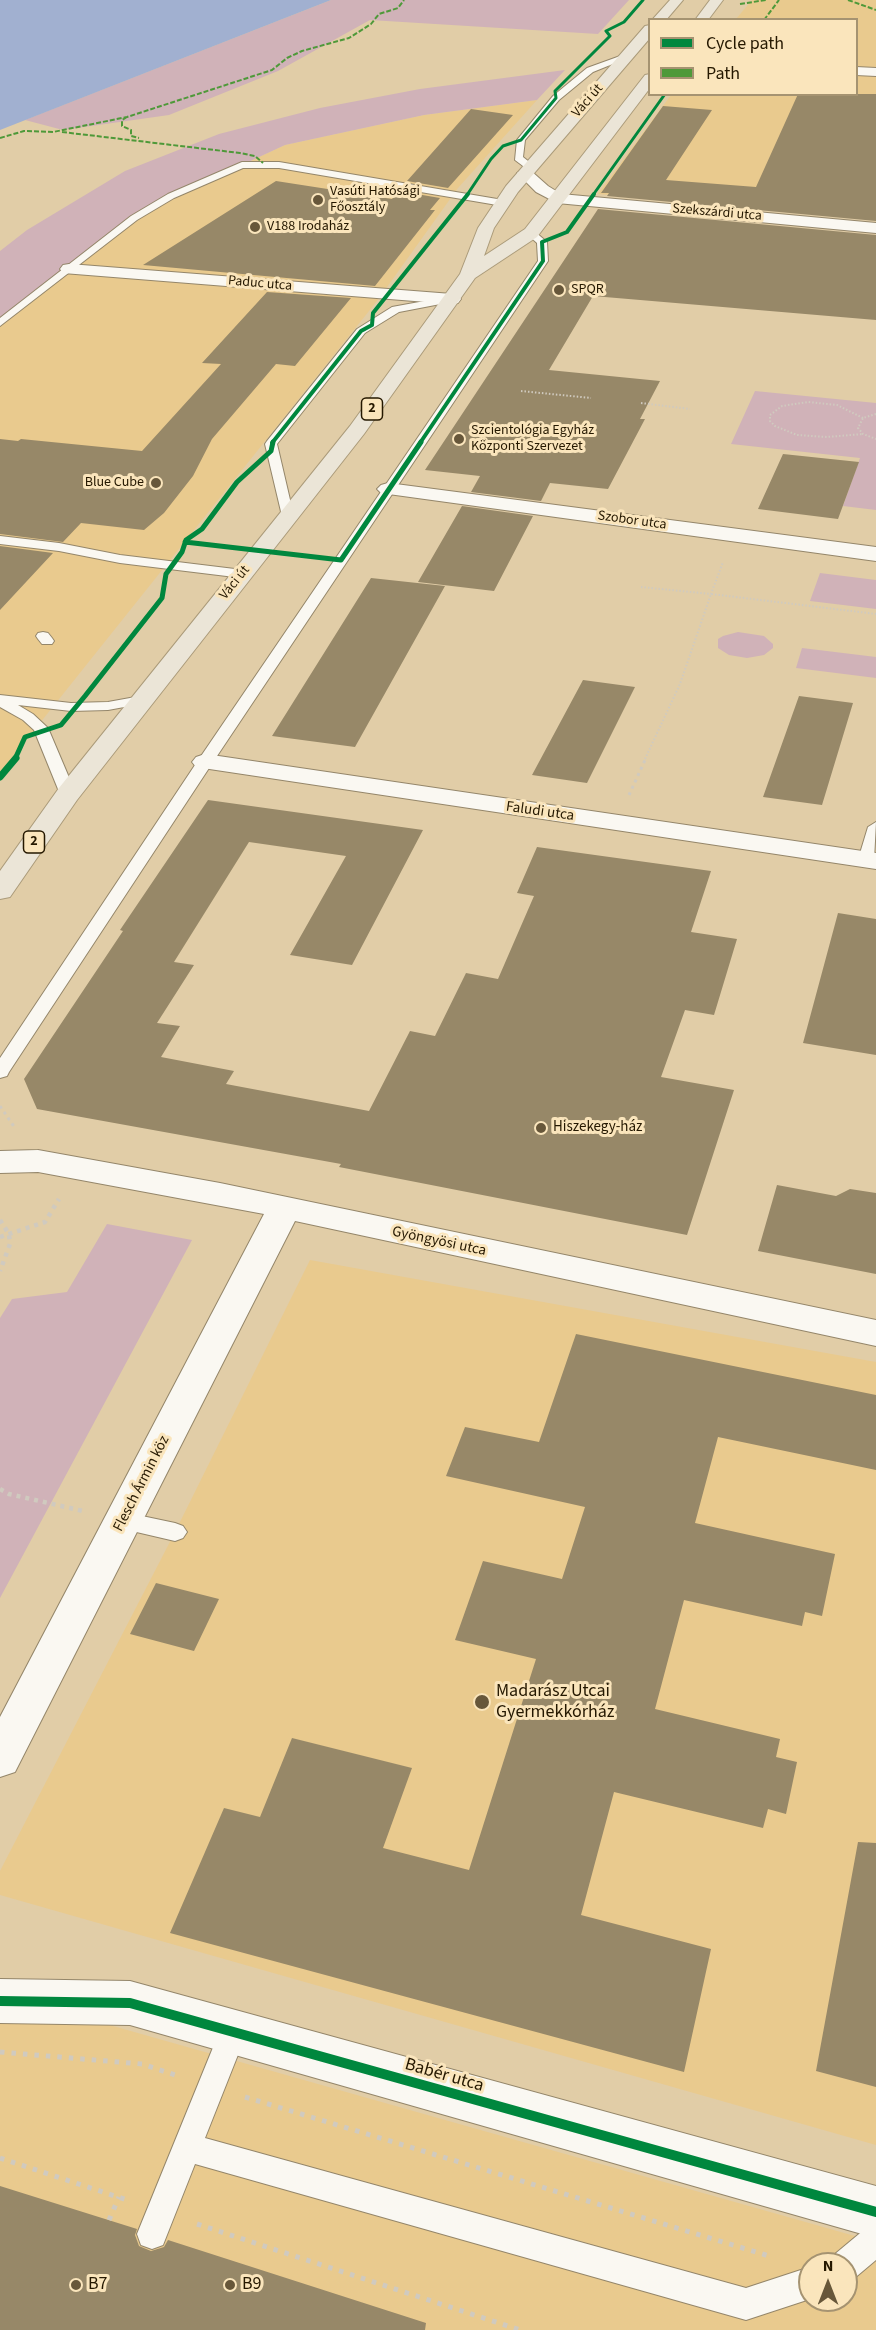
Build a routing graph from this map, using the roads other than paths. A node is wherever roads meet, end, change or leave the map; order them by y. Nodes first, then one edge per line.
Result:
1 (677, 0) edge
2 (717, 0) edge
3 (660, 18) edge
4 (703, 18) edge
5 (648, 32) edge
6 (642, 56) dead end
7 (623, 60) junction
8 (858, 70) edge
9 (876, 72) edge
10 (648, 81) edge
11 (528, 170) junction
12 (557, 198) junction
13 (503, 203) junction
14 (876, 228) edge
15 (531, 233) junction
16 (69, 269) junction
17 (469, 274) junction
18 (452, 299) junction
19 (0, 323) edge
20 (388, 489) junction
21 (288, 517) junction
22 (0, 540) edge
23 (876, 554) edge
24 (243, 574) junction
25 (0, 700) edge
26 (141, 700) junction
27 (205, 762) junction
28 (68, 794) junction
29 (876, 827) edge
30 (871, 861) edge
31 (0, 891) edge
32 (0, 1072) edge
33 (0, 1162) edge
34 (284, 1209) junction
35 (876, 1333) edge
36 (123, 1521) junction
37 (175, 1532) dead end
38 (0, 1759) edge
39 (0, 2001) edge
40 (233, 2032) junction
41 (187, 2147) junction
42 (876, 2212) edge
43 (157, 2223) road end
44 (876, 2240) edge
45 (858, 2255) edge
46 (798, 2287) edge

1 - 3 main road
2 - 4 main road
5 - 7 main road, Váci út / 2
6 - 7 main road
7 - 11 main road, Váci út / 2
7 - 11 lane
8 - 9 street
10 - 12 main road, Váci út / 2
11 - 12 street
11 - 13 main road, Váci út / 2
12 - 14 street, Szekszárdi utca
12 - 15 main road, Váci út / 2
13 - 16 lane
13 - 17 main road, Váci út / 2
15 - 17 main road, Váci út / 2
15 - 20 lane
16 - 18 street, Paduc utca
16 - 19 lane
17 - 18 main road, Váci út / 2
18 - 21 main road, Váci út / 2
18 - 21 lane
20 - 23 street, Szobor utca
20 - 27 lane
21 - 24 main road, Váci út / 2
22 - 24 lane
24 - 26 main road, Váci út / 2
25 - 26 lane
25 - 28 lane
26 - 28 main road, Váci út / 2
27 - 30 street, Faludi utca
27 - 32 lane
28 - 31 main road, Váci út / 2
29 - 30 lane
33 - 34 street, Gyöngyösi utca
34 - 35 street, Gyöngyösi utca
34 - 36 street, Flesch Ármin köz
36 - 37 lane
36 - 38 street, Flesch Ármin köz
39 - 40 street, Babér utca
40 - 41 lane
40 - 42 street, Babér utca
41 - 43 lane
41 - 46 lane
44 - 45 lane

